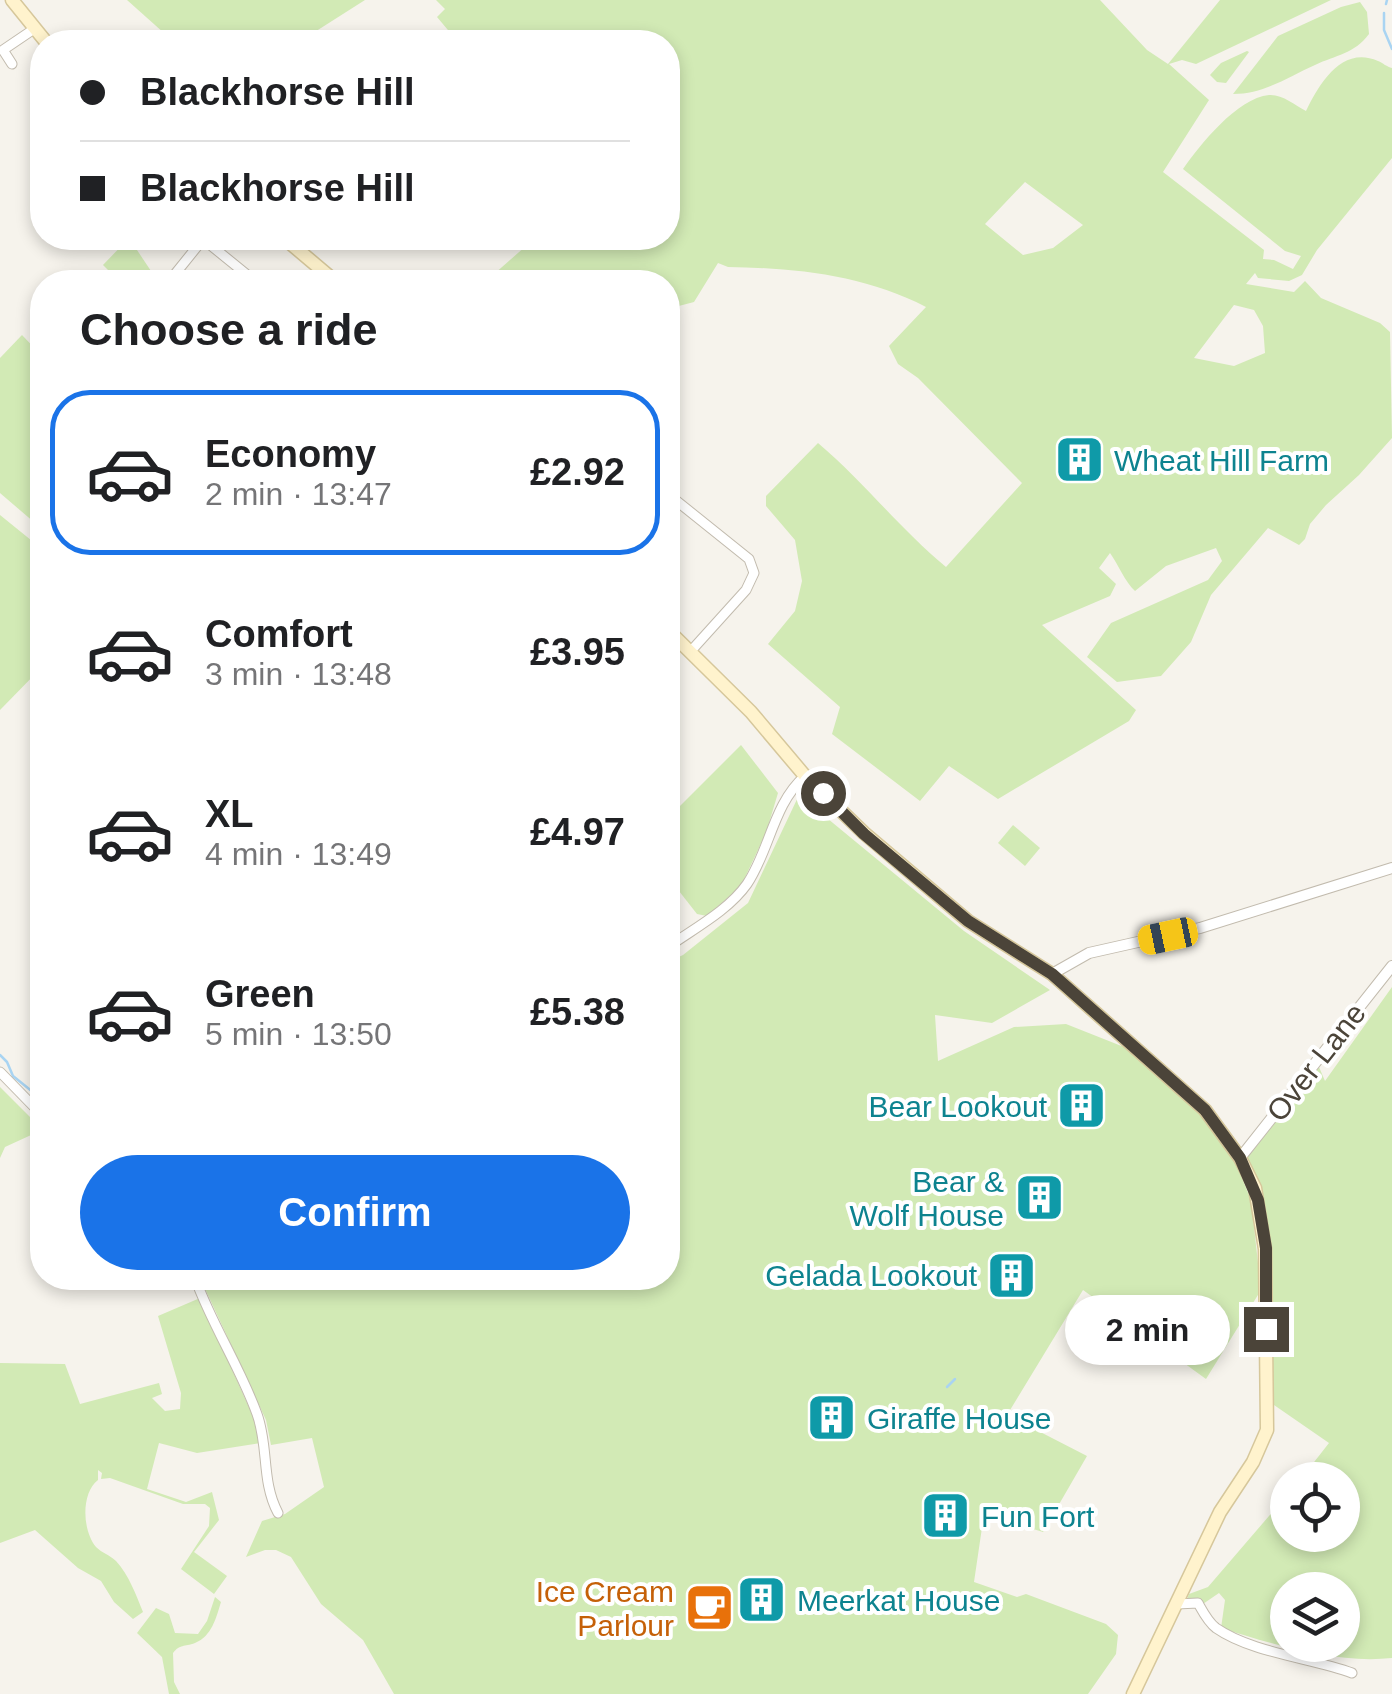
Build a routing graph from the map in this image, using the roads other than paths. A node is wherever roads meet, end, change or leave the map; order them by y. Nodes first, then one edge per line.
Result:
1 (12, 0) edge
2 (34, 29) edge
3 (30, 32) edge
4 (12, 64) dead end
5 (214, 250) edge
6 (298, 250) edge
7 (240, 270) edge
8 (322, 270) edge
9 (680, 504) edge
10 (680, 642) edge
11 (690, 652) junction
12 (806, 776) junction
13 (1392, 868) edge
14 (680, 939) edge
15 (1392, 966) edge
16 (1052, 974) junction
17 (0, 1072) edge
18 (30, 1103) edge
19 (1240, 1158) junction
20 (201, 1290) edge
21 (278, 1513) dead end
22 (1177, 1604) junction
23 (1352, 1673) dead end
24 (1132, 1694) edge

1 - 2 main road
3 - 4 street
5 - 7 street
6 - 8 main road
9 - 11 street
10 - 11 main road
11 - 12 main road
12 - 14 street
12 - 16 main road
13 - 16 street
15 - 19 street, Over Lane
16 - 19 main road
17 - 18 street
19 - 22 main road
20 - 21 street
22 - 23 street
22 - 24 main road

